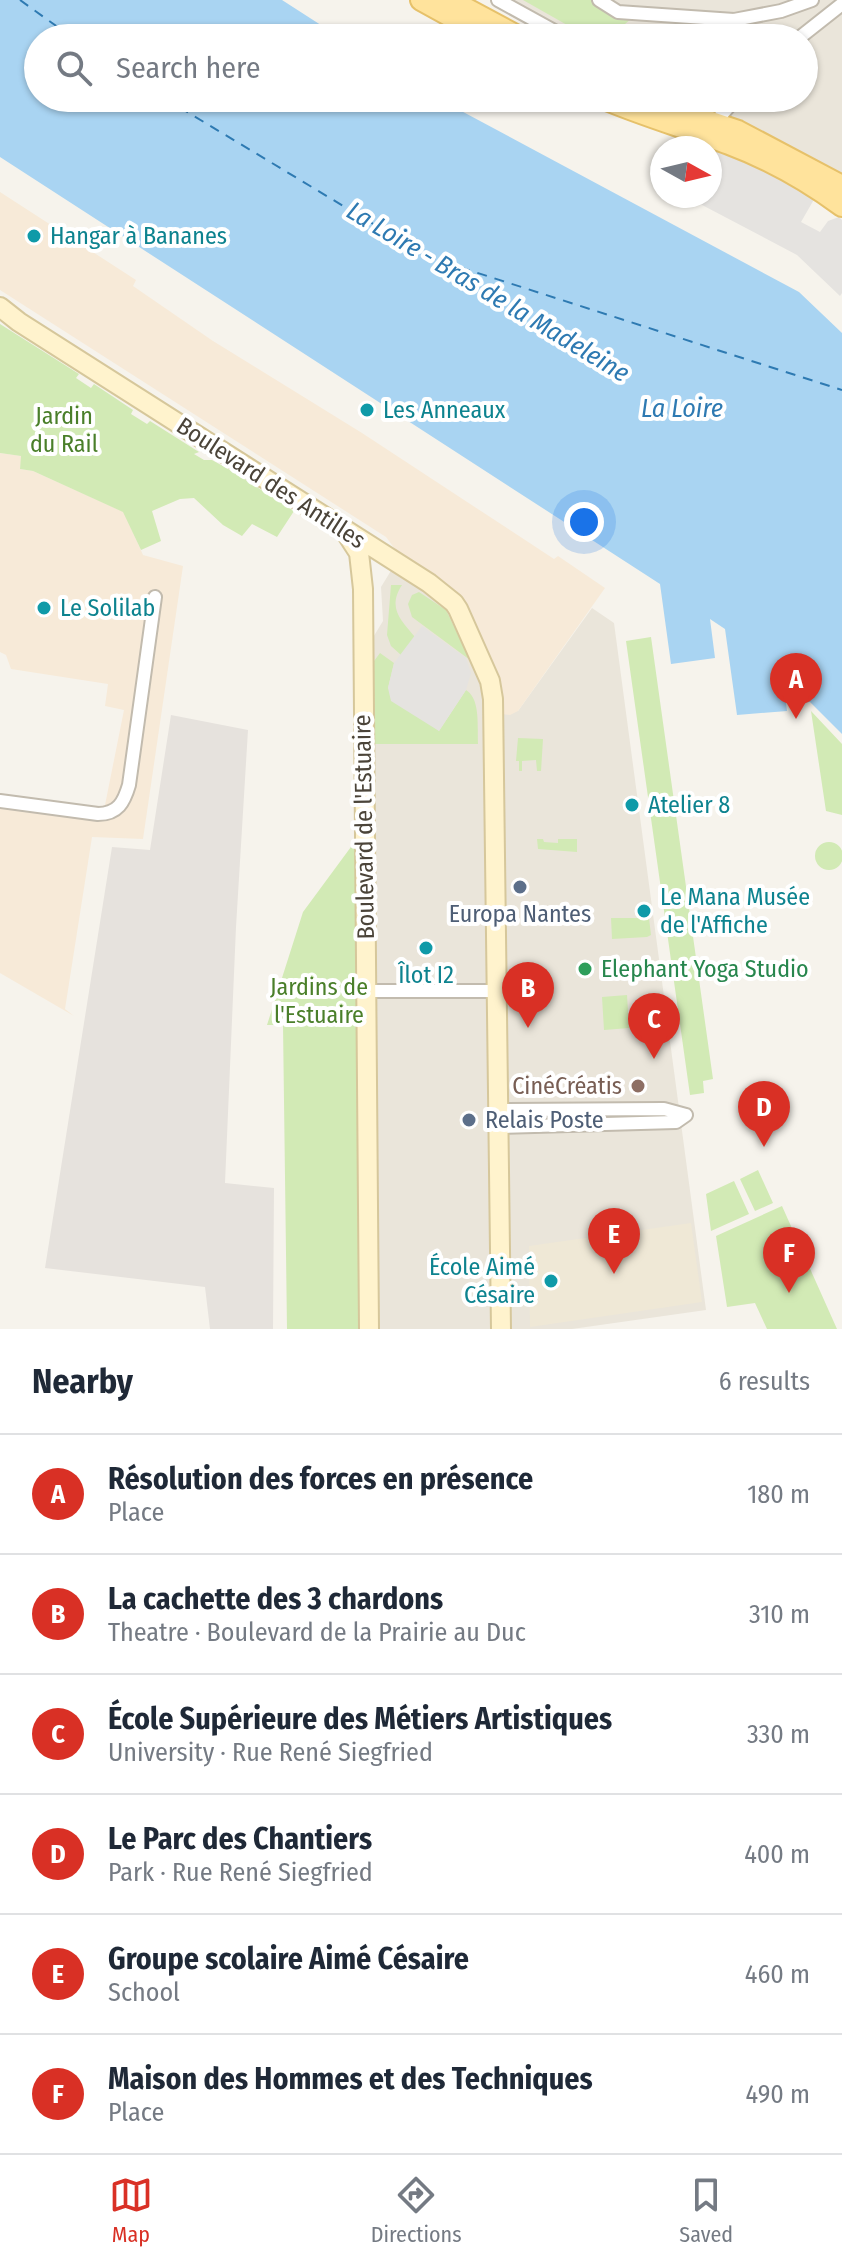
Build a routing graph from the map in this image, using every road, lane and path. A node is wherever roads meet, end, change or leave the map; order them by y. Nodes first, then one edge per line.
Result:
1 (421, 0) edge
2 (450, 0) edge
3 (498, 0) edge
4 (599, 0) edge
5 (812, 0) edge
6 (842, 4) edge
7 (465, 24) edge
8 (495, 24) edge
9 (542, 24) edge
10 (817, 24) edge
11 (635, 112) edge
12 (671, 112) edge
13 (690, 112) edge
14 (724, 112) edge
15 (709, 129) junction
16 (839, 191) edge
17 (0, 307) edge
18 (337, 525) junction
19 (382, 555) junction
20 (363, 583) junction
21 (155, 597) dead end
22 (0, 801) edge
23 (365, 991) junction
24 (498, 991) junction
25 (591, 1108) junction
26 (652, 1109) junction
27 (499, 1118) junction
28 (653, 1123) junction
29 (591, 1124) junction
30 (369, 1329) edge
31 (501, 1329) edge

1 - 7 main road
2 - 8 main road
3 - 9 street
4 - 5 street
6 - 10 street
11 - 15 main road
12 - 15 main road
13 - 15 street
14 - 15 street
15 - 16 main road
17 - 18 main road, Boulevard des Antilles
18 - 19 main road, Boulevard des Antilles
18 - 20 main road, Boulevard de l'Estuaire
19 - 20 street
19 - 24 main road, Boulevard des Antilles
20 - 23 main road, Boulevard de l'Estuaire
21 - 22 street
23 - 24 street
23 - 30 main road, Boulevard de l'Estuaire
24 - 27 main road, Boulevard des Antilles
25 - 26 street
25 - 27 street
25 - 29 street
26 - 28 street
26 - 28 street
27 - 29 street
27 - 31 main road, Boulevard des Antilles
28 - 29 street

